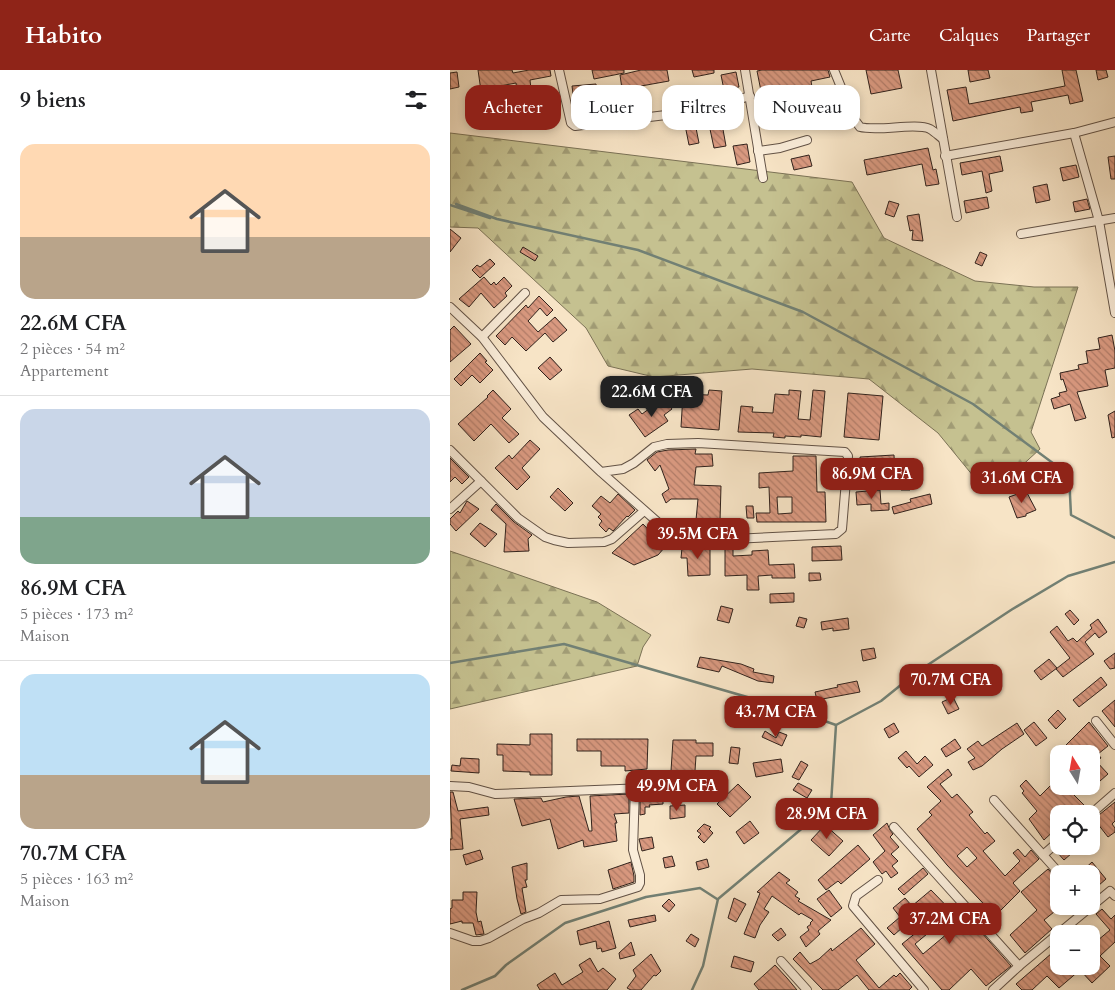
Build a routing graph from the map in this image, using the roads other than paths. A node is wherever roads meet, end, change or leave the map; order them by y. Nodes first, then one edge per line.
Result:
1 (559, 70) edge
2 (746, 70) edge
3 (834, 70) edge
4 (931, 70) edge
5 (750, 96) junction
6 (1115, 122) edge
7 (1074, 134) junction
8 (942, 139) junction
9 (807, 140) dead end
10 (758, 151) junction
11 (945, 156) junction
12 (763, 178) dead end
13 (957, 216) dead end
14 (1115, 218) edge
15 (1099, 221) junction
16 (1021, 234) dead end
17 (525, 293) dead end
18 (450, 307) edge
19 (1115, 312) edge
20 (482, 338) junction
21 (450, 450) edge
22 (601, 472) junction
23 (481, 482) junction
24 (450, 509) edge
25 (644, 511) junction
26 (1096, 721) dead end
27 (1115, 746) edge
28 (450, 786) edge
29 (694, 786) dead end
30 (635, 788) junction
31 (1115, 793) edge
32 (994, 800) dead end
33 (1100, 806) edge
34 (894, 828) dead end
35 (1050, 849) edge
36 (1043, 855) junction
37 (1052, 865) edge
38 (878, 880) dead end
39 (1115, 896) edge
40 (1100, 899) edge
41 (1080, 915) edge
42 (450, 933) edge
43 (781, 961) dead end
44 (1019, 966) junction
45 (807, 990) edge
46 (924, 990) edge
47 (993, 990) edge

1 - 5 street
2 - 5 street
3 - 8 street
4 - 8 street
5 - 10 street
6 - 7 street
7 - 11 street
7 - 15 street
8 - 11 street
9 - 10 street
10 - 12 street
11 - 13 street
14 - 15 street
15 - 16 street
15 - 19 street
17 - 20 street
18 - 20 street
20 - 22 street
21 - 23 street
22 - 25 street
22 - 25 street
23 - 24 street
23 - 25 street
26 - 27 street
28 - 30 street
29 - 30 street
30 - 42 street
31 - 33 street
32 - 36 street
34 - 44 street
35 - 36 street
36 - 37 street
38 - 46 street
39 - 40 street
41 - 44 street
43 - 45 street
44 - 47 street

